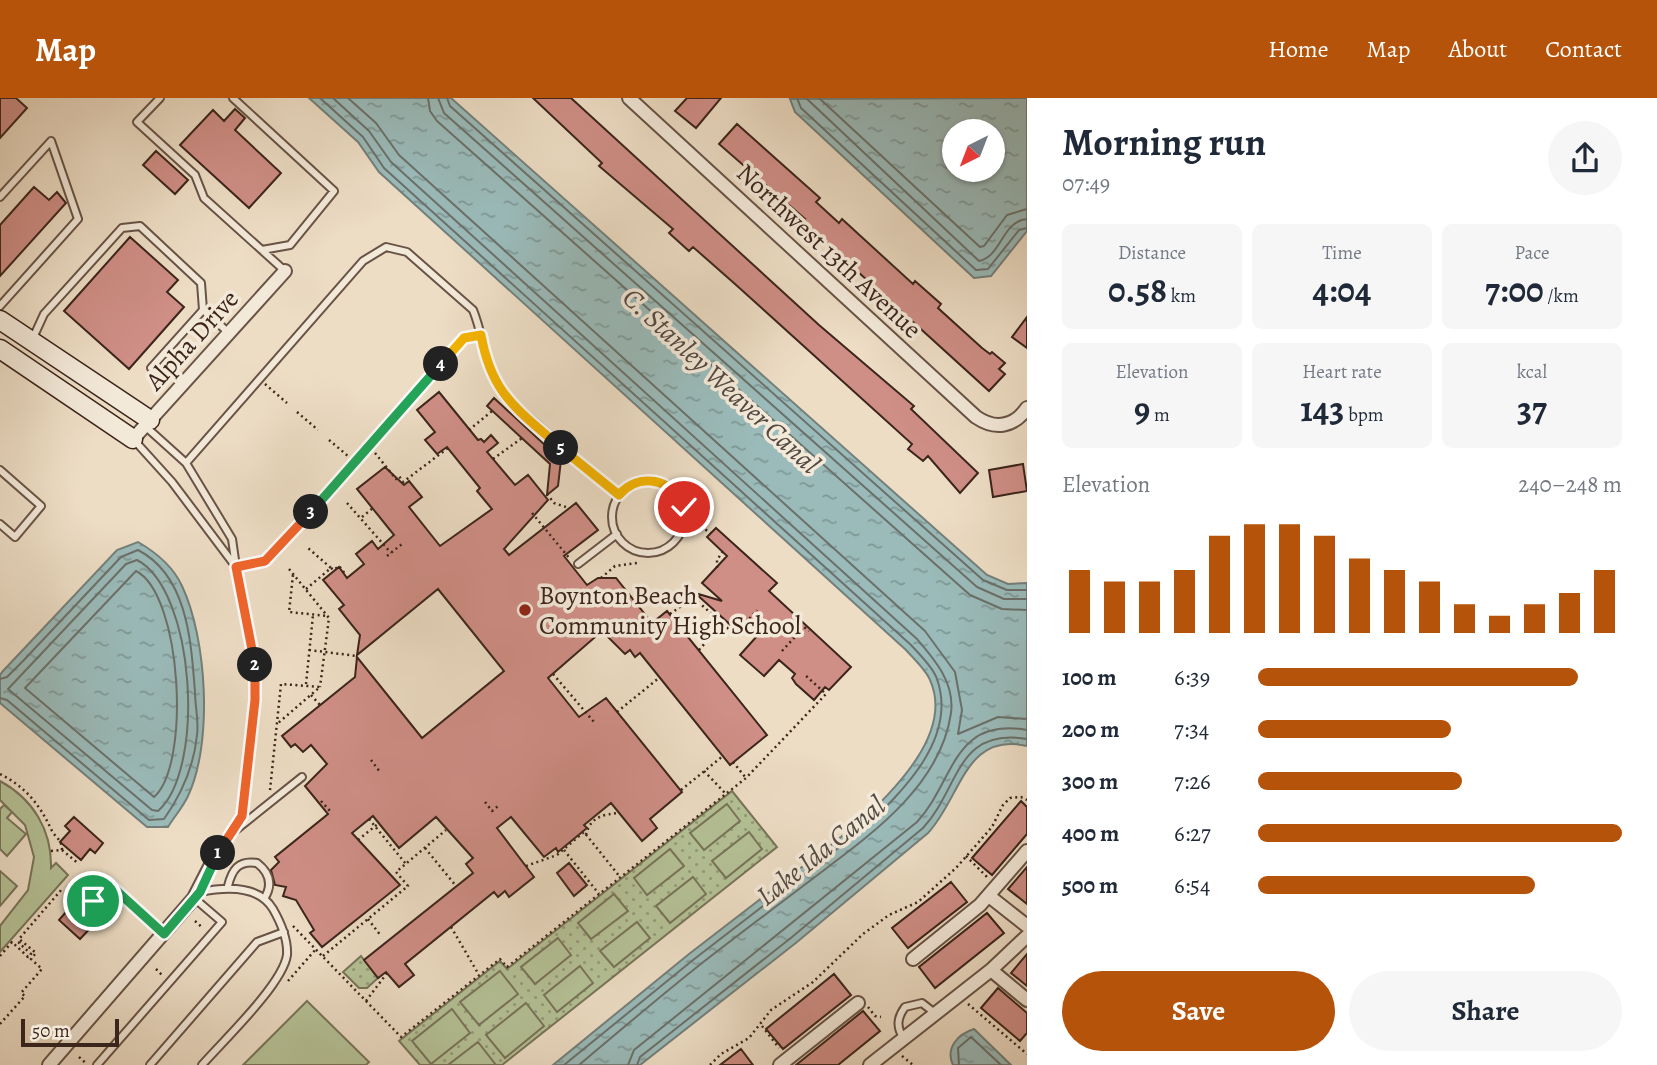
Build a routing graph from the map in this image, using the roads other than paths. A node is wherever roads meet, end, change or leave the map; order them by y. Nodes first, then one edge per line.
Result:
1 (160, 98) edge
2 (233, 98) edge
3 (631, 99) edge
4 (0, 197) edge
5 (262, 250) junction
6 (285, 271) joint
7 (0, 306) edge
8 (203, 310) junction
9 (0, 320) edge
10 (229, 333) junction
11 (481, 335) junction
12 (32, 341) junction
13 (0, 349) edge
14 (151, 368) dead end
15 (1027, 408) edge
16 (142, 428) junction
17 (186, 463) junction
18 (0, 470) edge
19 (619, 495) junction
20 (0, 524) edge
21 (617, 534) junction
22 (578, 565) road end
23 (236, 567) junction
24 (302, 777) dead end
25 (233, 832) junction
26 (1027, 851) edge
27 (213, 860) joint
28 (228, 887) junction
29 (197, 895) junction
30 (989, 896) junction
31 (264, 899) junction
32 (93, 901) dead end
33 (1027, 926) edge
34 (284, 932) junction
35 (164, 934) junction
36 (1027, 936) edge
37 (913, 959) dead end
38 (991, 970) junction
39 (1027, 1000) edge
40 (860, 1005) road end
41 (936, 1014) junction
42 (904, 1039) junction
43 (782, 1059) edge
44 (49, 1065) edge
45 (97, 1065) edge
46 (150, 1065) edge
47 (202, 1065) edge
48 (870, 1065) edge

1 - 5 lane
2 - 5 lane
3 - 15 street, Northwest 13th Avenue
4 - 7 lane
5 - 6 lane
6 - 10 street, Alpha Drive
8 - 10 lane
8 - 12 lane
8 - 14 lane
9 - 12 street
10 - 16 street, Alpha Drive
11 - 17 lane
11 - 19 lane
11 - 23 lane
12 - 16 street
13 - 16 street
16 - 17 lane
16 - 23 lane
17 - 23 lane
18 - 20 lane
19 - 21 lane
19 - 21 lane
21 - 22 lane
23 - 25 lane
24 - 25 lane
25 - 27 lane
26 - 30 street
27 - 29 street
28 - 29 lane
28 - 31 lane
28 - 31 lane
29 - 35 street
29 - 45 lane
30 - 33 street
30 - 37 street
31 - 34 lane
32 - 35 lane
34 - 46 lane
34 - 47 lane
35 - 44 street
36 - 38 street
38 - 39 street
38 - 41 street
40 - 43 street
41 - 42 street
41 - 42 lane
42 - 48 street

